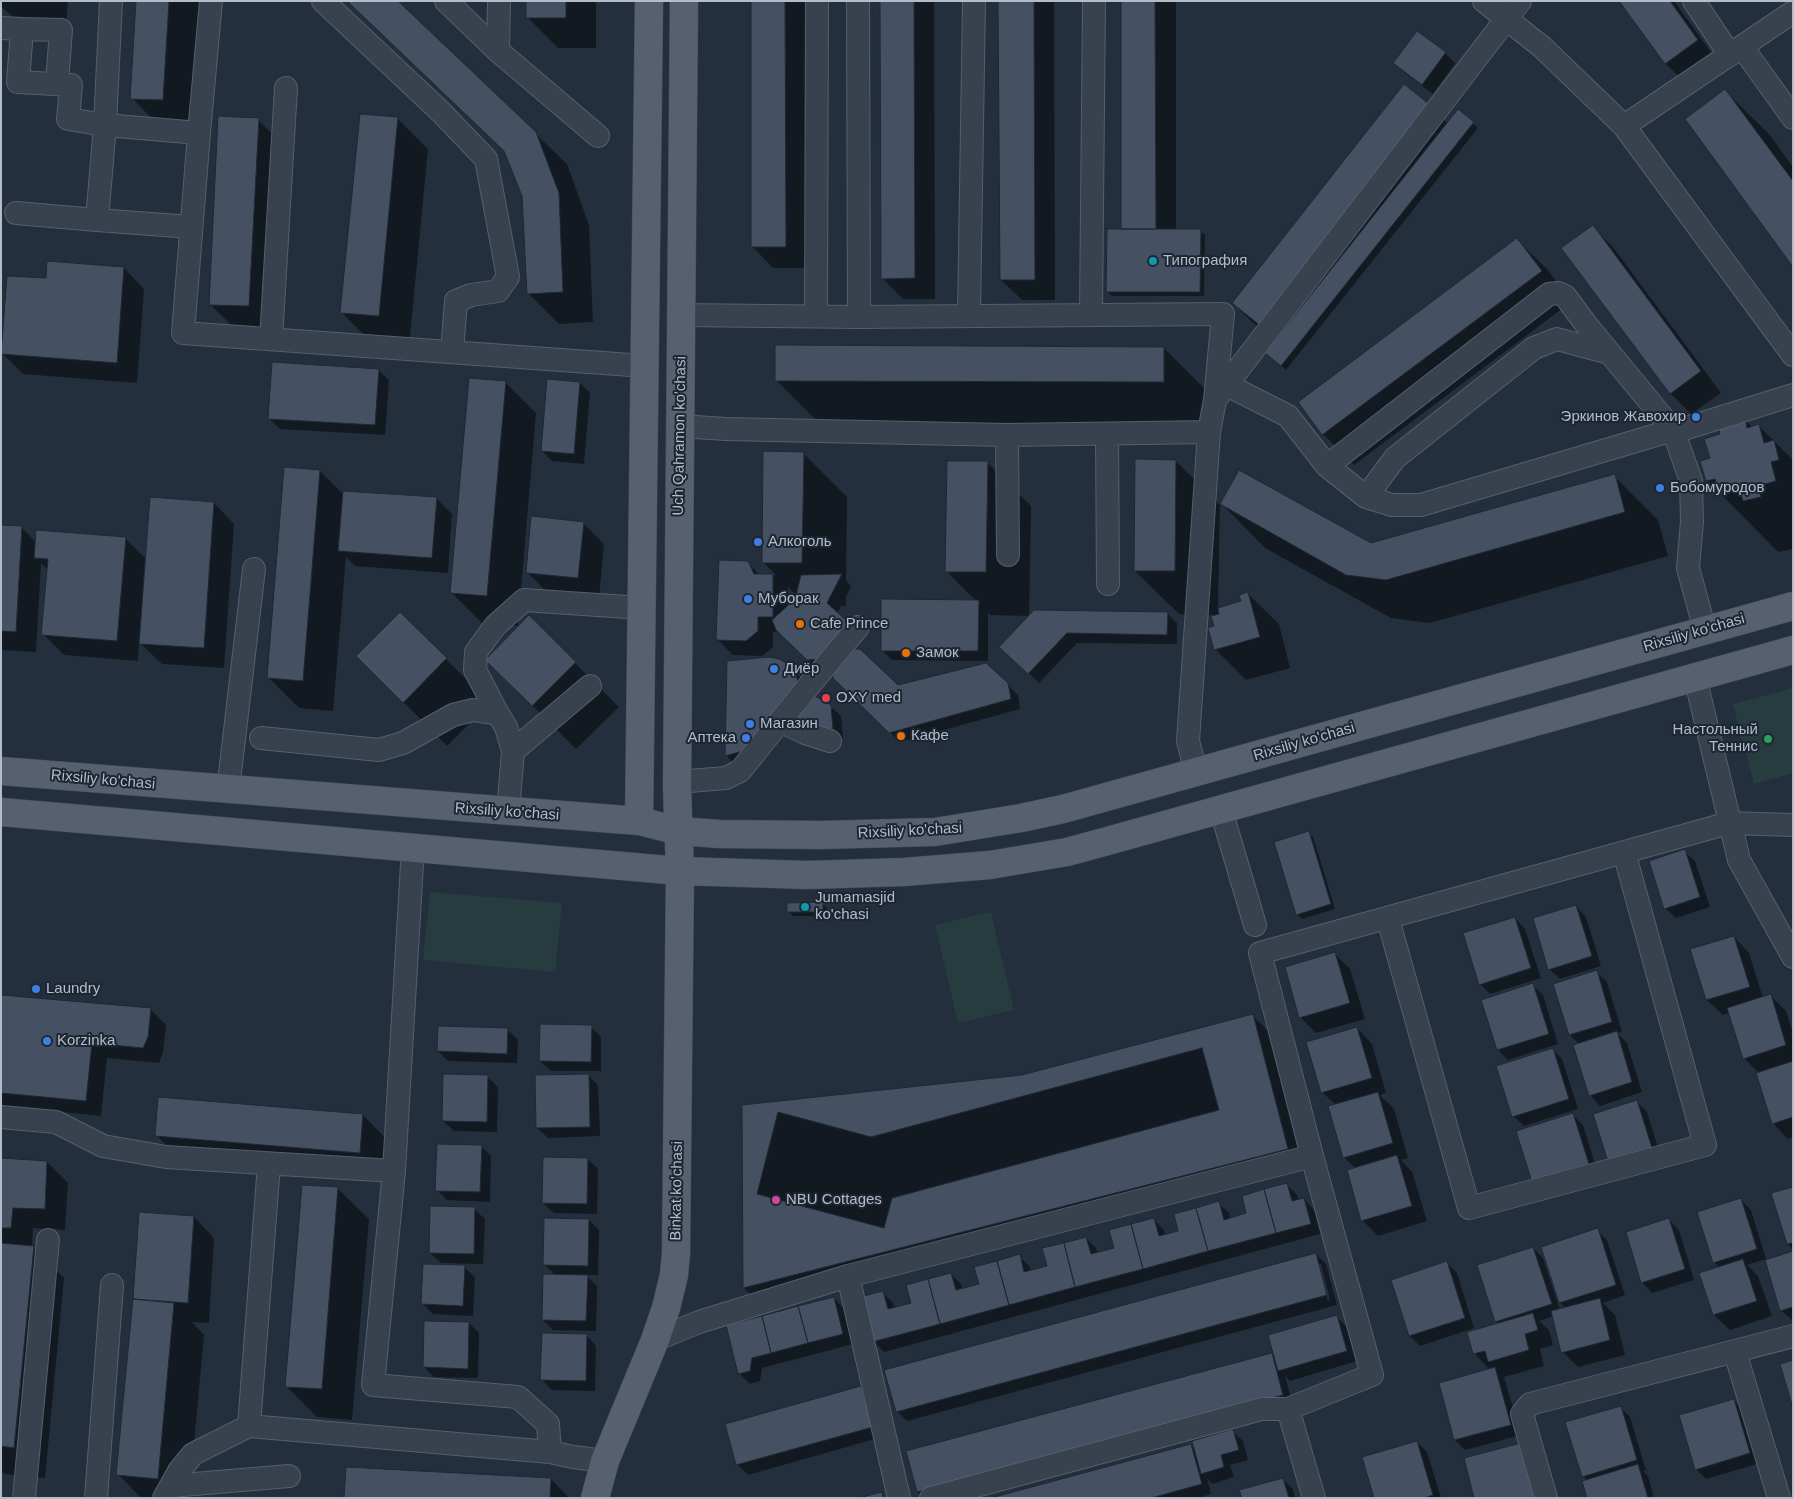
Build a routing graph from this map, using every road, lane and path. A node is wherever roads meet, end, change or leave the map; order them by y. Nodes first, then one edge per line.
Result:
1 (111, 1) edge
2 (211, 1) edge
3 (323, 1) edge
4 (446, 1) edge
5 (499, 1) edge
6 (649, 1) edge
7 (684, 1) edge
8 (817, 1) edge
9 (858, 1) edge
10 (974, 1) edge
11 (1094, 1) edge
12 (1484, 1) edge
13 (1520, 1) edge
14 (1694, 1) edge
15 (1793, 12) edge
16 (1508, 19) junction
17 (12, 28) edge
18 (498, 51) junction
19 (1736, 51) junction
20 (57, 84) junction
21 (286, 88) dead end
22 (1793, 118) edge
23 (105, 124) junction
24 (1624, 126) junction
25 (199, 133) junction
26 (598, 136) dead end
27 (647, 190) junction
28 (682, 192) junction
29 (16, 213) dead end
30 (97, 220) junction
31 (191, 227) junction
32 (1091, 314) junction
33 (682, 315) junction
34 (969, 315) junction
35 (816, 316) junction
36 (858, 317) junction
37 (1785, 327) edge
38 (271, 339) junction
39 (452, 352) junction
40 (1610, 353) junction
41 (1793, 356) edge
42 (645, 366) junction
43 (1221, 392) junction
44 (1793, 394) edge
45 (680, 426) junction
46 (1672, 430) junction
47 (1209, 432) junction
48 (1107, 434) junction
49 (1007, 435) junction
50 (1327, 466) junction
51 (1366, 497) junction
52 (1008, 555) dead end
53 (254, 569) dead end
54 (1108, 584) dead end
55 (1793, 606) edge
56 (642, 608) junction
57 (858, 627) dead end
58 (1705, 630) junction
59 (1793, 650) edge
60 (1695, 677) junction
61 (590, 686) dead end
62 (498, 714) junction
63 (780, 721) junction
64 (261, 738) dead end
65 (830, 741) dead end
66 (513, 751) junction
67 (1, 772) edge
68 (1196, 772) junction
69 (677, 782) junction
70 (228, 790) junction
71 (355, 800) junction
72 (1093, 801) junction
73 (1221, 810) junction
74 (1, 812) edge
75 (508, 812) junction
76 (639, 821) junction
77 (1729, 823) junction
78 (1793, 825) edge
79 (678, 831) junction
80 (353, 842) junction
81 (1104, 842) junction
82 (413, 848) junction
83 (1624, 852) junction
84 (680, 871) junction
85 (1388, 919) junction
86 (1256, 925) dead end
87 (1786, 931) edge
88 (1793, 957) edge
89 (1, 1118) edge
90 (1312, 1156) junction
91 (269, 1164) junction
92 (394, 1171) junction
93 (48, 1240) dead end
94 (848, 1276) junction
95 (112, 1285) dead end
96 (1793, 1336) edge
97 (655, 1340) junction
98 (1735, 1352) junction
99 (1288, 1409) junction
100 (248, 1426) junction
101 (550, 1452) junction
102 (605, 1461) junction
103 (289, 1476) dead end
104 (167, 1492) edge
105 (24, 1498) edge
106 (96, 1498) edge
107 (595, 1498) edge
108 (899, 1498) edge
109 (931, 1498) edge
110 (1314, 1498) edge
111 (1546, 1498) edge
112 (1779, 1498) edge

1 - 23 street
2 - 25 street
3 - 39 street
4 - 18 street
5 - 18 street
6 - 27 main road
7 - 28 main road, Uch Qahramon ko'chasi
8 - 35 street
9 - 36 street
10 - 34 street
11 - 32 street
12 - 16 street
13 - 16 street
14 - 19 street
15 - 19 street
16 - 24 street
16 - 43 street
17 - 20 street
17 - 20 street
18 - 26 street
19 - 22 street
19 - 24 street
20 - 23 street
21 - 38 street
23 - 25 street
23 - 30 street
24 - 37 street
25 - 31 street
27 - 28 main road
27 - 42 main road
28 - 33 main road, Uch Qahramon ko'chasi
29 - 30 street
30 - 31 street
31 - 38 street
32 - 34 street
32 - 43 street
33 - 35 street
33 - 45 main road, Uch Qahramon ko'chasi
34 - 36 street
35 - 36 street
37 - 41 street
38 - 39 street
39 - 42 street
40 - 46 street
40 - 50 street
40 - 51 street
42 - 56 main road
43 - 47 street
43 - 50 street
44 - 46 street
45 - 49 street
45 - 69 main road, Uch Qahramon ko'chasi
46 - 51 street
46 - 58 street
47 - 48 street
47 - 68 street
48 - 49 street
48 - 54 street
49 - 52 street
50 - 51 street
53 - 70 street
55 - 58 main road, Rixsiliy ko'chasi
56 - 62 street
56 - 76 main road
57 - 63 street
58 - 68 main road, Rixsiliy ko'chasi
59 - 60 main road
60 - 73 main road
60 - 77 street
61 - 66 street
62 - 64 street
62 - 66 street
63 - 65 street
63 - 69 street
66 - 75 street
67 - 70 main road, Rixsiliy ko'chasi
68 - 72 main road, Rixsiliy ko'chasi
69 - 79 main road, Uch Qahramon ko'chasi
70 - 71 main road, Rixsiliy ko'chasi
71 - 75 main road, Rixsiliy ko'chasi
71 - 80 main road
72 - 79 main road, Rixsiliy ko'chasi
72 - 81 main road
73 - 81 main road
73 - 86 street
74 - 80 main road
75 - 76 main road, Rixsiliy ko'chasi
76 - 79 main road, Rixsiliy ko'chasi
76 - 84 main road
77 - 78 street
77 - 83 street
77 - 87 street
79 - 84 main road, Uch Qahramon ko'chasi
80 - 82 main road
81 - 84 main road
82 - 84 main road
82 - 92 street
83 - 85 street
83 - 85 street
84 - 97 main road, Binkat ko'chasi
85 - 90 street
87 - 88 street
89 - 91 street
90 - 94 street
90 - 99 street
91 - 92 street
91 - 100 street
92 - 101 street
93 - 105 street
94 - 97 street
94 - 108 street
95 - 106 street
96 - 98 street
97 - 102 main road, Binkat ko'chasi
98 - 111 street
98 - 112 street
99 - 109 street
99 - 110 street
100 - 101 street
100 - 104 street
101 - 102 street
102 - 107 main road, Binkat ko'chasi
103 - 104 street

